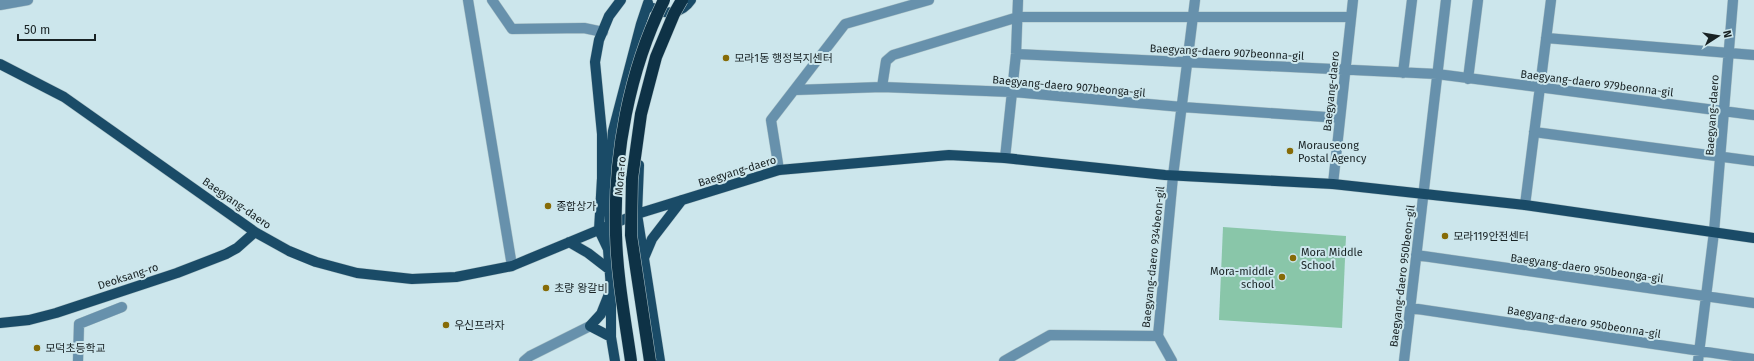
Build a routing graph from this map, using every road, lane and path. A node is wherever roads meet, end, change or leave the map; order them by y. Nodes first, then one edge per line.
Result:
1 (28, 0) edge
2 (468, 0) edge
3 (492, 0) edge
4 (621, 0) edge
5 (664, 0) edge
6 (691, 0) edge
7 (929, 0) edge
8 (1018, 0) edge
9 (1195, 0) edge
10 (1353, 0) edge
11 (1412, 0) edge
12 (1446, 0) edge
13 (1478, 0) edge
14 (1551, 0) edge
15 (1733, 0) edge
16 (648, 1) edge
17 (0, 5) edge
18 (681, 5) edge
19 (1018, 17) junction
20 (1193, 17) junction
21 (1351, 17) junction
22 (603, 32) junction
23 (1546, 38) junction
24 (1728, 53) junction
25 (1016, 54) junction
26 (1754, 55) edge
27 (1187, 62) junction
28 (0, 64) edge
29 (1345, 70) junction
30 (1403, 73) junction
31 (1437, 74) junction
32 (1468, 78) junction
33 (882, 87) junction
34 (1540, 87) junction
35 (795, 90) junction
36 (1012, 92) junction
37 (1182, 107) junction
38 (1724, 111) junction
39 (1754, 114) edge
40 (1340, 118) junction
41 (1534, 132) junction
42 (1720, 157) junction
43 (1005, 158) junction
44 (1754, 161) edge
45 (779, 170) junction
46 (1173, 176) junction
47 (1332, 184) junction
48 (1423, 194) junction
49 (682, 200) junction
50 (1525, 205) junction
51 (637, 214) junction
52 (610, 224) junction
53 (599, 230) junction
54 (255, 232) junction
55 (1714, 232) junction
56 (1754, 238) edge
57 (569, 242) junction
58 (608, 249) junction
59 (1416, 255) junction
60 (644, 258) junction
61 (512, 266) junction
62 (610, 270) junction
63 (611, 288) junction
64 (1706, 297) junction
65 (1754, 303) edge
66 (122, 307) dead end
67 (1411, 308) junction
68 (0, 323) edge
69 (590, 326) junction
70 (1158, 336) junction
71 (611, 337) junction
72 (1699, 356) edge
73 (1754, 359) edge
74 (78, 361) edge
75 (524, 361) edge
76 (615, 361) edge
77 (631, 361) edge
78 (650, 361) edge
79 (660, 361) edge
80 (1004, 361) edge
81 (1172, 361) edge
82 (1404, 361) edge

1 - 17 street
2 - 61 street
3 - 22 street
4 - 22 main road, Mora-ro
5 - 77 highway, Mora-ro, bridge
6 - 18 main road
7 - 35 street
8 - 19 street
9 - 20 street
10 - 21 street, Baegyang-daero
11 - 30 street
12 - 31 street
13 - 32 street
14 - 23 street
15 - 24 street, Baegyang-daero
16 - 18 main road
16 - 52 main road, Mora-ro
18 - 51 main road, Mora-ro
18 - 78 highway, Mora-ro, bridge
19 - 20 street
19 - 25 street
19 - 33 street
20 - 21 street
20 - 27 street
21 - 29 street, Baegyang-daero
22 - 53 main road, Mora-ro
23 - 24 street
23 - 34 street
24 - 26 street
24 - 38 street, Baegyang-daero
25 - 27 street, Baegyang-daero 907beonna-gil
25 - 36 street
27 - 29 street, Baegyang-daero 907beonna-gil
27 - 37 street
28 - 54 main road, Baegyang-daero
29 - 30 street, Baegyang-daero 907beonna-gil
29 - 40 street, Baegyang-daero
30 - 31 street, Baegyang-daero 907beonna-gil
31 - 32 street, Baegyang-daero 979beonna-gil
31 - 48 street
32 - 34 street, Baegyang-daero 979beonna-gil
33 - 35 street, Baegyang-daero 907beonga-gil
33 - 36 street, Baegyang-daero 907beonga-gil
34 - 38 street, Baegyang-daero 979beonna-gil
34 - 41 street
35 - 45 street
36 - 37 street, Baegyang-daero 907beonga-gil
36 - 43 street
37 - 40 street, Baegyang-daero 907beonga-gil
37 - 46 street
38 - 39 street, Baegyang-daero 979beonna-gil
38 - 42 street, Baegyang-daero
40 - 47 street, Baegyang-daero
41 - 42 street
41 - 50 street
42 - 44 street
42 - 55 street, Baegyang-daero
43 - 45 main road, Baegyang-daero
43 - 46 main road, Baegyang-daero
45 - 49 main road, Baegyang-daero
46 - 47 main road, Baegyang-daero
46 - 70 street, Baegyang-daero 934beon-gil
47 - 48 main road, Baegyang-daero
48 - 50 main road, Baegyang-daero
48 - 59 street, Baegyang-daero 950beon-gil
49 - 51 main road, Baegyang-daero
49 - 60 main road
50 - 55 main road, Baegyang-daero
51 - 52 main road, Baegyang-daero
51 - 60 main road, Mora-ro
52 - 53 main road, Baegyang-daero
52 - 58 main road, Mora-ro
53 - 57 main road, Baegyang-daero
53 - 58 main road, Mora-ro
54 - 61 main road, Baegyang-daero
54 - 68 main road, Deoksang-ro
55 - 56 main road, Baegyang-daero
55 - 64 street, Baegyang-daero
57 - 61 main road, Baegyang-daero
57 - 62 main road
58 - 62 main road, Mora-ro
59 - 64 street, Baegyang-daero 950beonga-gil
59 - 67 street, Baegyang-daero 950beon-gil
60 - 79 main road, Mora-ro
62 - 63 main road, Mora-ro
63 - 69 main road
63 - 71 main road, Mora-ro
64 - 65 street, Baegyang-daero 950beonga-gil
64 - 72 street, Baegyang-daero
66 - 74 street
67 - 72 street, Baegyang-daero 950beonna-gil
67 - 82 street, Baegyang-daero 950beon-gil
69 - 71 main road
69 - 75 street
70 - 80 street
70 - 81 street, Baegyang-daero 934beon-gil
71 - 76 main road, Mora-ro
72 - 73 street, Baegyang-daero 950beonna-gil

